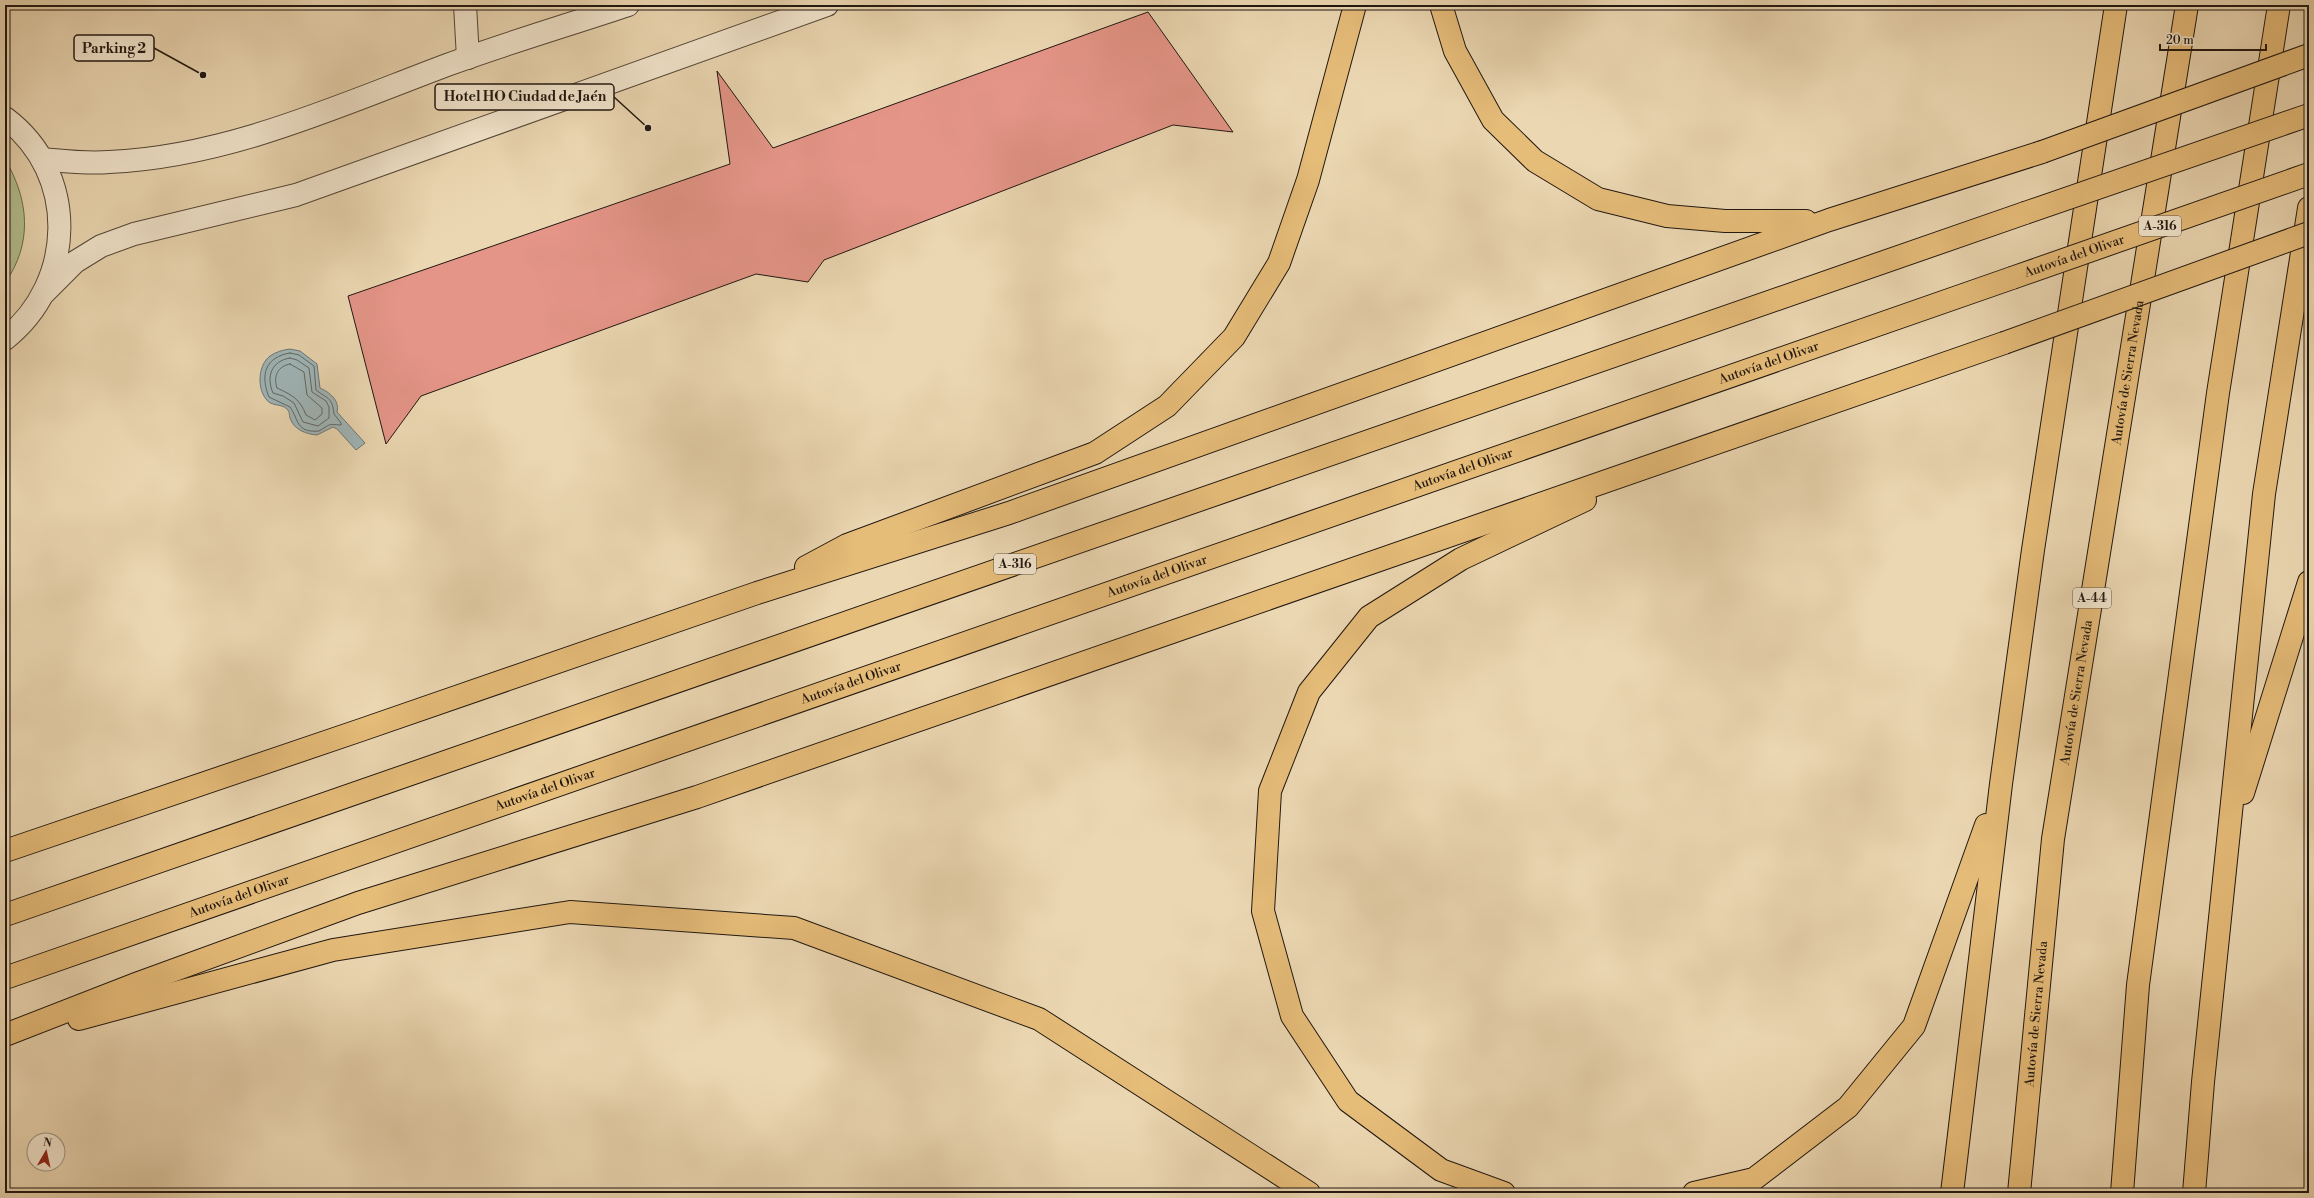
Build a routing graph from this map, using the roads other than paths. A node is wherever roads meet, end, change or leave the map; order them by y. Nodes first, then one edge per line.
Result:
1 (465, 5) edge
2 (628, 5) edge
3 (827, 5) edge
4 (1355, 5) edge
5 (1441, 5) edge
6 (2116, 5) edge
7 (2187, 5) edge
8 (2278, 5) edge
9 (2309, 55) edge
10 (468, 58) junction
11 (5, 104) edge
12 (2309, 115) edge
13 (10, 122) edge
14 (42, 159) junction
15 (2309, 174) edge
16 (2309, 208) edge
17 (1829, 220) junction
18 (2309, 233) edge
19 (45, 292) junction
20 (5, 339) edge
21 (1673, 457) junction
22 (2309, 582) edge
23 (757, 593) junction
24 (2000, 784) junction
25 (5, 851) edge
26 (2226, 854) junction
27 (5, 916) edge
28 (5, 978) edge
29 (5, 1035) edge
30 (5, 1039) edge
31 (1291, 1185) edge
32 (1309, 1193) edge
33 (1504, 1193) edge
34 (1694, 1193) edge
35 (1952, 1193) edge
36 (2019, 1193) edge
37 (2122, 1193) edge
38 (2194, 1193) edge

1 - 10 street
2 - 10 street
3 - 19 street
4 - 23 highway
5 - 17 highway
6 - 24 highway
7 - 36 highway, Autovía de Sierra Nevada / A-44
8 - 37 highway
9 - 17 highway, bridge
10 - 14 street
11 - 13 street
12 - 27 highway, A-316, bridge
13 - 14 street
14 - 19 street
15 - 28 highway, Autovía del Olivar / A-316, bridge
16 - 26 highway
17 - 23 highway
18 - 21 highway, bridge
19 - 20 street
21 - 29 highway
21 - 33 highway
22 - 26 highway
23 - 25 highway
24 - 34 highway
24 - 35 highway
26 - 38 highway
30 - 31 highway
31 - 32 highway

